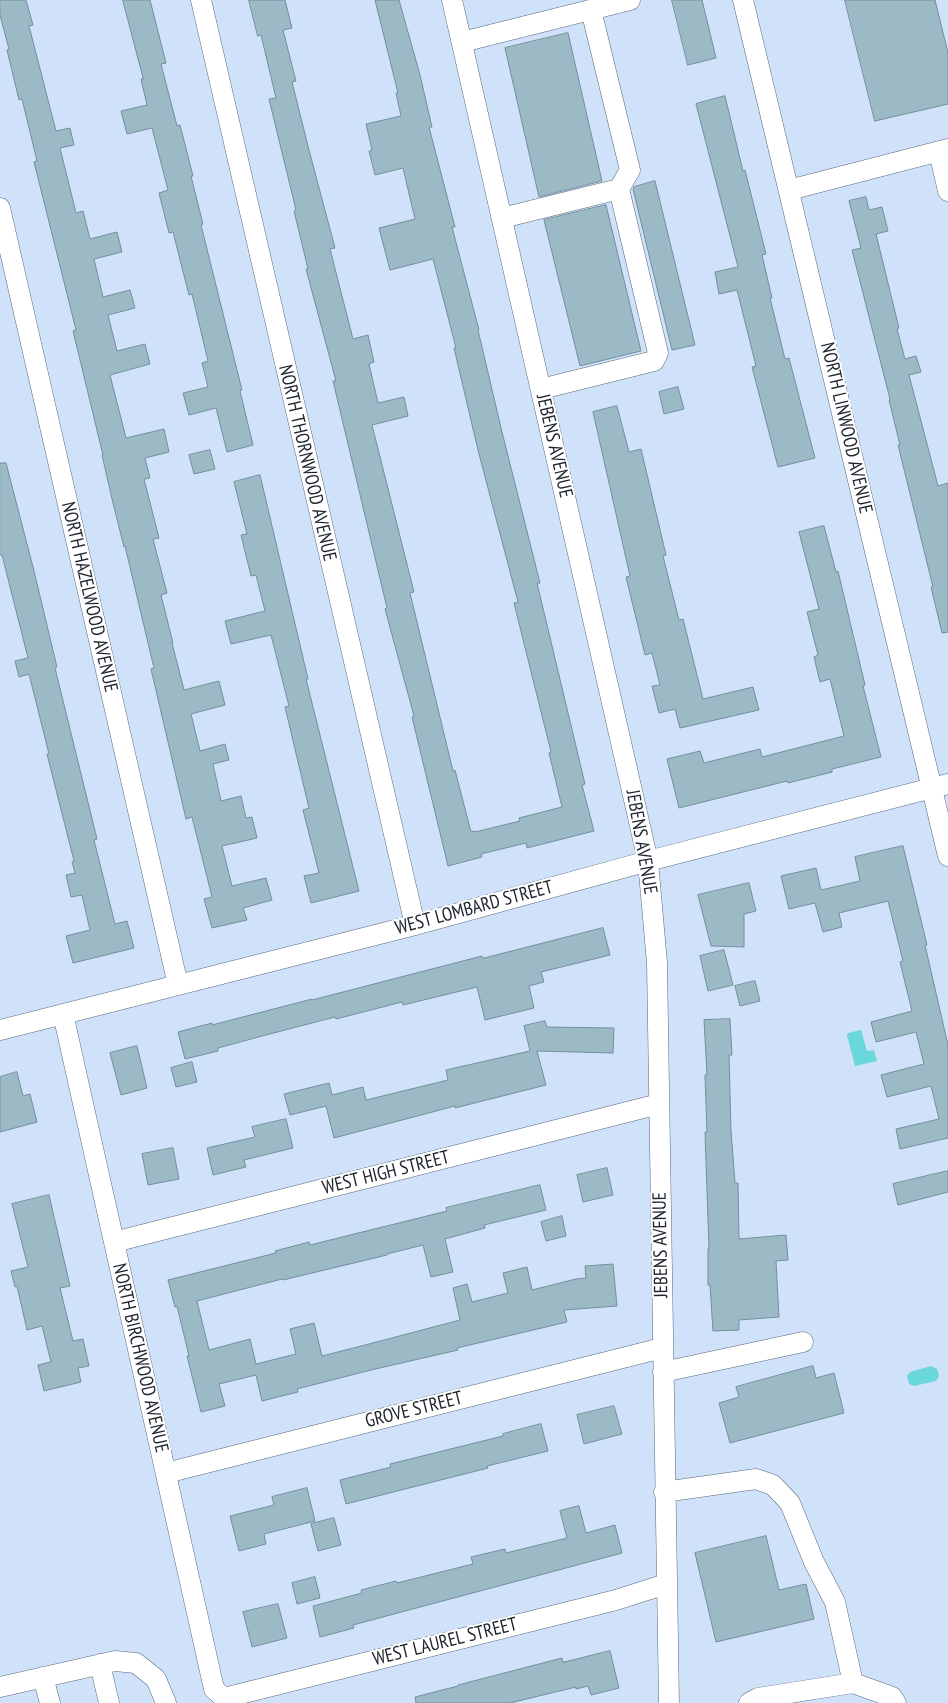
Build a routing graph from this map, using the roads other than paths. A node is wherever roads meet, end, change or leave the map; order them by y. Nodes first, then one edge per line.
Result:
1 (201, 0) edge
2 (452, 0) edge
3 (630, 0) edge
4 (743, 0) edge
5 (591, 10) junction
6 (462, 42) junction
7 (943, 151) edge
8 (620, 189) junction
9 (789, 190) junction
10 (948, 191) edge
11 (0, 208) edge
12 (502, 218) junction
13 (541, 389) junction
14 (940, 786) edge
15 (948, 856) edge
16 (648, 861) junction
17 (415, 925) junction
18 (178, 985) junction
19 (63, 1014) junction
20 (0, 1030) edge
21 (659, 1104) junction
22 (114, 1242) junction
23 (803, 1342) dead end
24 (662, 1348) junction
25 (663, 1372) junction
26 (166, 1473) junction
27 (664, 1492) junction
28 (666, 1584) junction
29 (100, 1664) junction
30 (43, 1677) junction
31 (854, 1683) junction
32 (0, 1687) edge
33 (224, 1698) joint
34 (50, 1703) edge
35 (109, 1703) edge
36 (166, 1703) edge
37 (669, 1703) edge
38 (749, 1703) edge
39 (896, 1703) edge

1 - 17 street, NORTH THORNWOOD AVENUE
2 - 6 street, JEBENS AVENUE
3 - 5 street
4 - 9 street, NORTH LINWOOD AVENUE
5 - 6 street
5 - 8 street
6 - 12 street, JEBENS AVENUE
7 - 9 street
7 - 10 street
8 - 12 street
8 - 13 street
9 - 14 street, NORTH LINWOOD AVENUE
11 - 18 street, NORTH HAZELWOOD AVENUE
12 - 13 street, JEBENS AVENUE
13 - 16 street, JEBENS AVENUE
14 - 15 street, NORTH LINWOOD AVENUE
14 - 16 street, WEST LOMBARD STREET
16 - 17 street, WEST LOMBARD STREET
16 - 21 street, JEBENS AVENUE
17 - 18 street, WEST LOMBARD STREET
18 - 19 street, WEST LOMBARD STREET
19 - 20 street, WEST LOMBARD STREET
19 - 22 street, NORTH BIRCHWOOD AVENUE
21 - 22 street, WEST HIGH STREET
21 - 24 street, JEBENS AVENUE
22 - 26 street, NORTH BIRCHWOOD AVENUE
23 - 25 street
24 - 25 street, JEBENS AVENUE
24 - 26 street, GROVE STREET
25 - 27 street, JEBENS AVENUE
26 - 33 street, NORTH BIRCHWOOD AVENUE
27 - 28 street, JEBENS AVENUE
27 - 31 street
28 - 33 street, WEST LAUREL STREET
28 - 37 street, JEBENS AVENUE
29 - 30 street
29 - 35 street
29 - 36 street
30 - 32 street
30 - 34 street
31 - 38 street
31 - 39 street

